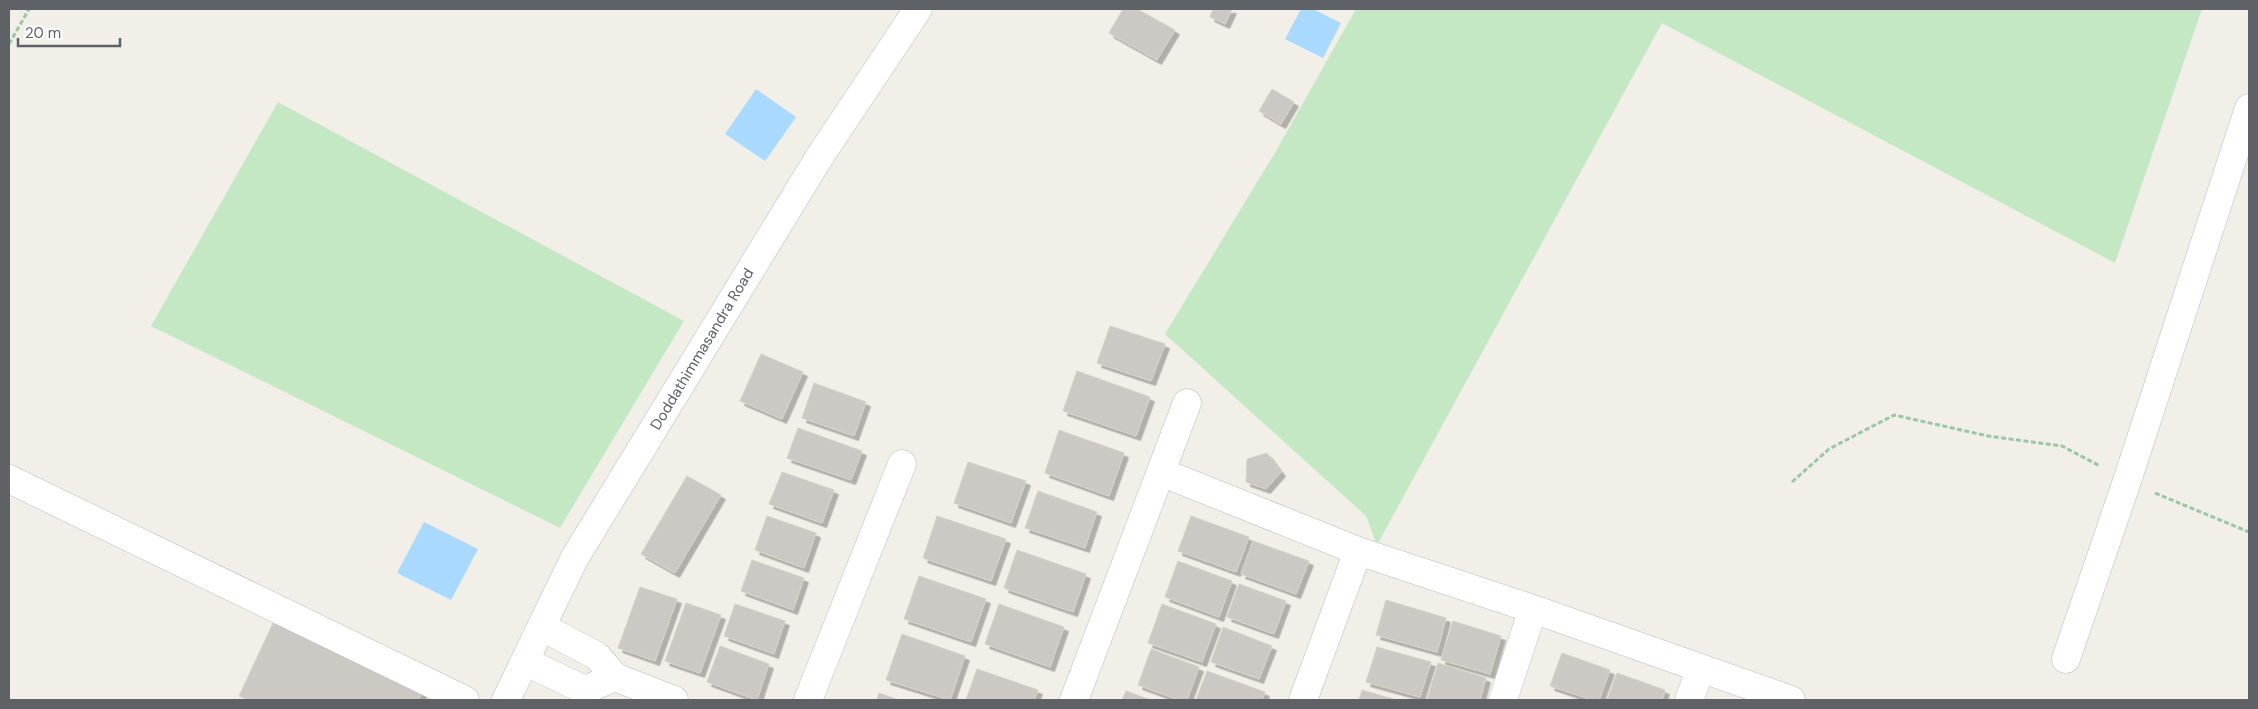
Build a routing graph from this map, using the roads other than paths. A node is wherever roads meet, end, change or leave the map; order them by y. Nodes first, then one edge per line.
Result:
1 (918, 9) edge
2 (2249, 108) edge
3 (1187, 403) dead end
4 (902, 464) dead end
5 (1161, 472) junction
6 (9, 479) edge
7 (1358, 551) junction
8 (1533, 609) junction
9 (542, 627) junction
10 (2066, 658) dead end
11 (526, 662) junction
12 (1701, 668) junction
13 (616, 676) junction
14 (465, 700) edge
15 (506, 700) edge
16 (674, 700) edge
17 (808, 700) edge
18 (1074, 700) edge
19 (1303, 700) edge
20 (1503, 700) edge
21 (1689, 700) edge
22 (1791, 700) edge

1 - 9 street, Doddathimmasandra Road
2 - 10 street
3 - 5 street
4 - 17 street
5 - 7 street
5 - 18 street
6 - 14 street
7 - 8 street
7 - 19 street
8 - 12 street
8 - 20 street
9 - 11 street, Doddathimmasandra Road
9 - 13 street
11 - 13 street
11 - 15 street, Doddathimmasandra Road
12 - 21 street
12 - 22 street
13 - 16 street

